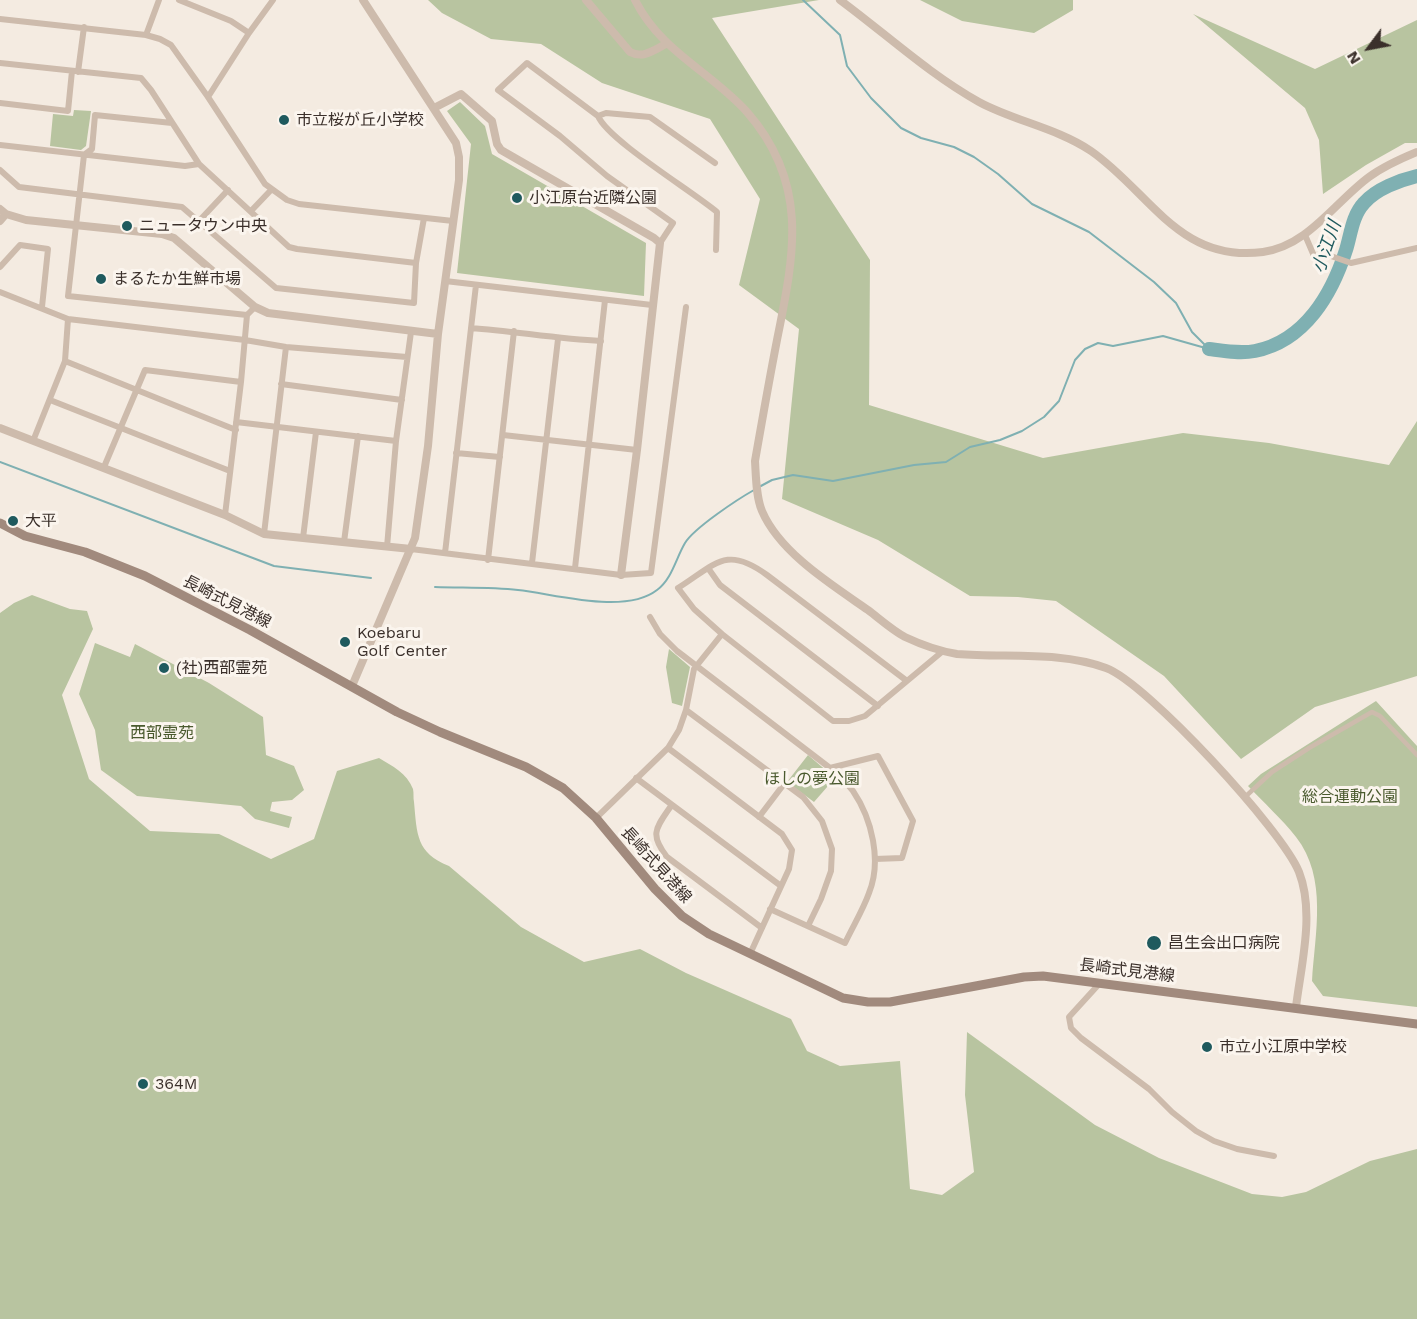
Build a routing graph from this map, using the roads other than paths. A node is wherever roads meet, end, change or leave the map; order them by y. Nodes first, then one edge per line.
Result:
1 (159, 0) edge
2 (179, 0) edge
3 (273, 0) edge
4 (363, 0) edge
5 (586, 0) edge
6 (635, 0) edge
7 (840, 0) edge
8 (0, 19) edge
9 (84, 27) junction
10 (249, 33) junction
11 (146, 35) junction
12 (666, 44) junction
13 (0, 63) edge
14 (75, 72) junction
15 (208, 97) junction
16 (0, 103) edge
17 (434, 108) junction
18 (598, 116) junction
19 (172, 123) junction
20 (0, 145) edge
21 (1417, 153) edge
22 (84, 154) junction
23 (199, 164) junction
24 (715, 164) dead end
25 (0, 170) edge
26 (228, 190) junction
27 (271, 190) junction
28 (79, 195) junction
29 (251, 211) junction
30 (3, 212) edge
31 (424, 218) junction
32 (0, 221) edge
33 (199, 221) junction
34 (453, 221) junction
35 (76, 223) junction
36 (1305, 235) junction
37 (660, 243) junction
38 (1417, 248) edge
39 (716, 250) dead end
40 (416, 263) junction
41 (0, 267) edge
42 (445, 281) junction
43 (476, 285) junction
44 (0, 292) edge
45 (606, 300) junction
46 (652, 305) junction
47 (42, 307) junction
48 (255, 307) junction
49 (686, 307) dead end
50 (247, 315) junction
51 (68, 319) junction
52 (471, 328) junction
53 (514, 331) junction
54 (411, 332) junction
55 (438, 334) junction
56 (558, 339) junction
57 (245, 340) junction
58 (601, 341) junction
59 (286, 347) junction
60 (407, 357) junction
61 (65, 361) junction
62 (241, 382) junction
63 (281, 384) junction
64 (136, 389) junction
65 (50, 400) junction
66 (402, 400) junction
67 (236, 422) junction
68 (277, 425) junction
69 (0, 428) edge
70 (121, 428) junction
71 (236, 430) junction
72 (316, 432) junction
73 (503, 435) junction
74 (358, 436) junction
75 (545, 440) junction
76 (33, 441) junction
77 (396, 441) junction
78 (589, 445) junction
79 (638, 450) junction
80 (456, 453) junction
81 (500, 457) junction
82 (104, 468) junction
83 (230, 471) junction
84 (225, 515) junction
85 (0, 523) edge
86 (264, 534) junction
87 (303, 538) junction
88 (344, 542) junction
89 (387, 548) junction
90 (411, 549) junction
91 (445, 553) junction
92 (488, 560) junction
93 (532, 563) junction
94 (575, 568) junction
95 (708, 568) junction
96 (621, 575) junction
97 (650, 617) dead end
98 (722, 634) junction
99 (943, 651) junction
100 (697, 666) junction
101 (907, 681) junction
102 (352, 686) junction
103 (878, 706) junction
104 (686, 710) junction
105 (668, 748) junction
106 (1417, 755) edge
107 (830, 768) junction
108 (636, 778) junction
109 (784, 784) junction
110 (1244, 797) junction
111 (670, 806) junction
112 (759, 817) junction
113 (596, 818) junction
114 (875, 859) junction
115 (781, 886) junction
116 (770, 909) junction
117 (808, 926) junction
118 (762, 928) junction
119 (750, 954) junction
120 (1100, 983) junction
121 (1296, 1007) junction
122 (1417, 1024) edge
123 (1274, 1156) dead end

1 - 11 street
2 - 10 street
3 - 10 street
4 - 17 street
5 - 12 street
6 - 12 street
7 - 36 street
8 - 9 street
9 - 11 street
9 - 14 street
10 - 15 street
11 - 15 street
12 - 99 street
13 - 14 street
14 - 16 street
14 - 19 street
15 - 27 street
17 - 34 street
17 - 37 street
18 - 24 street
18 - 37 street
18 - 39 street
19 - 22 street
19 - 23 street
20 - 22 street
21 - 36 street
22 - 23 street
22 - 28 street
23 - 26 street
25 - 28 street
26 - 29 street
26 - 33 street
27 - 29 street
27 - 31 street
28 - 33 street
28 - 35 street
29 - 40 street
30 - 32 street
30 - 35 street
31 - 34 street
31 - 40 street
33 - 40 street
34 - 42 street
35 - 48 street
35 - 50 street
36 - 38 street
37 - 46 street
41 - 47 street
42 - 43 street
42 - 55 street
43 - 45 street
43 - 52 street
44 - 47 street
45 - 46 street
45 - 58 street
46 - 79 street
47 - 51 street
48 - 50 street
48 - 54 street
49 - 96 street
50 - 57 street
51 - 57 street
51 - 61 street
52 - 53 street
52 - 80 street
53 - 56 street
53 - 73 street
54 - 55 street
54 - 60 street
55 - 90 street
56 - 58 street
56 - 75 street
57 - 59 street
57 - 62 street
58 - 78 street
59 - 60 street
59 - 63 street
60 - 66 street
61 - 64 street
61 - 65 street
62 - 64 street
62 - 67 street
63 - 66 street
63 - 68 street
64 - 70 street
64 - 71 street
65 - 70 street
65 - 76 street
66 - 77 street
67 - 68 street
67 - 71 street
68 - 72 street
68 - 86 street
69 - 76 street
70 - 82 street
70 - 83 street
71 - 83 street
72 - 74 street
72 - 87 street
73 - 75 street
73 - 81 street
74 - 77 street
74 - 88 street
75 - 78 street
75 - 93 street
76 - 82 street
77 - 89 street
78 - 79 street
78 - 94 street
79 - 96 street
80 - 81 street
80 - 91 street
81 - 92 street
82 - 84 street
83 - 84 street
84 - 86 street
85 - 102 main road, 長崎式見港線
86 - 87 street
87 - 88 street
88 - 89 street
89 - 90 street
90 - 91 street
90 - 102 street
91 - 92 street
92 - 93 street
93 - 94 street
94 - 96 street
95 - 98 street
95 - 101 street
95 - 103 street
97 - 100 street
98 - 100 street
98 - 103 street
99 - 101 street
99 - 110 street
100 - 104 street
100 - 107 street
101 - 103 street
102 - 113 main road, 長崎式見港線
104 - 105 street
104 - 109 street
105 - 108 street
105 - 112 street
106 - 110 street
107 - 114 street
107 - 114 street
108 - 111 street
108 - 113 street
109 - 112 street
109 - 117 street
110 - 121 street
111 - 115 street
111 - 118 street
112 - 115 street
113 - 119 main road, 長崎式見港線
114 - 117 street
115 - 116 street
116 - 117 street
116 - 118 street
118 - 119 street
119 - 120 main road, 長崎式見港線
120 - 121 main road, 長崎式見港線
120 - 123 street
121 - 122 main road, 長崎式見港線

